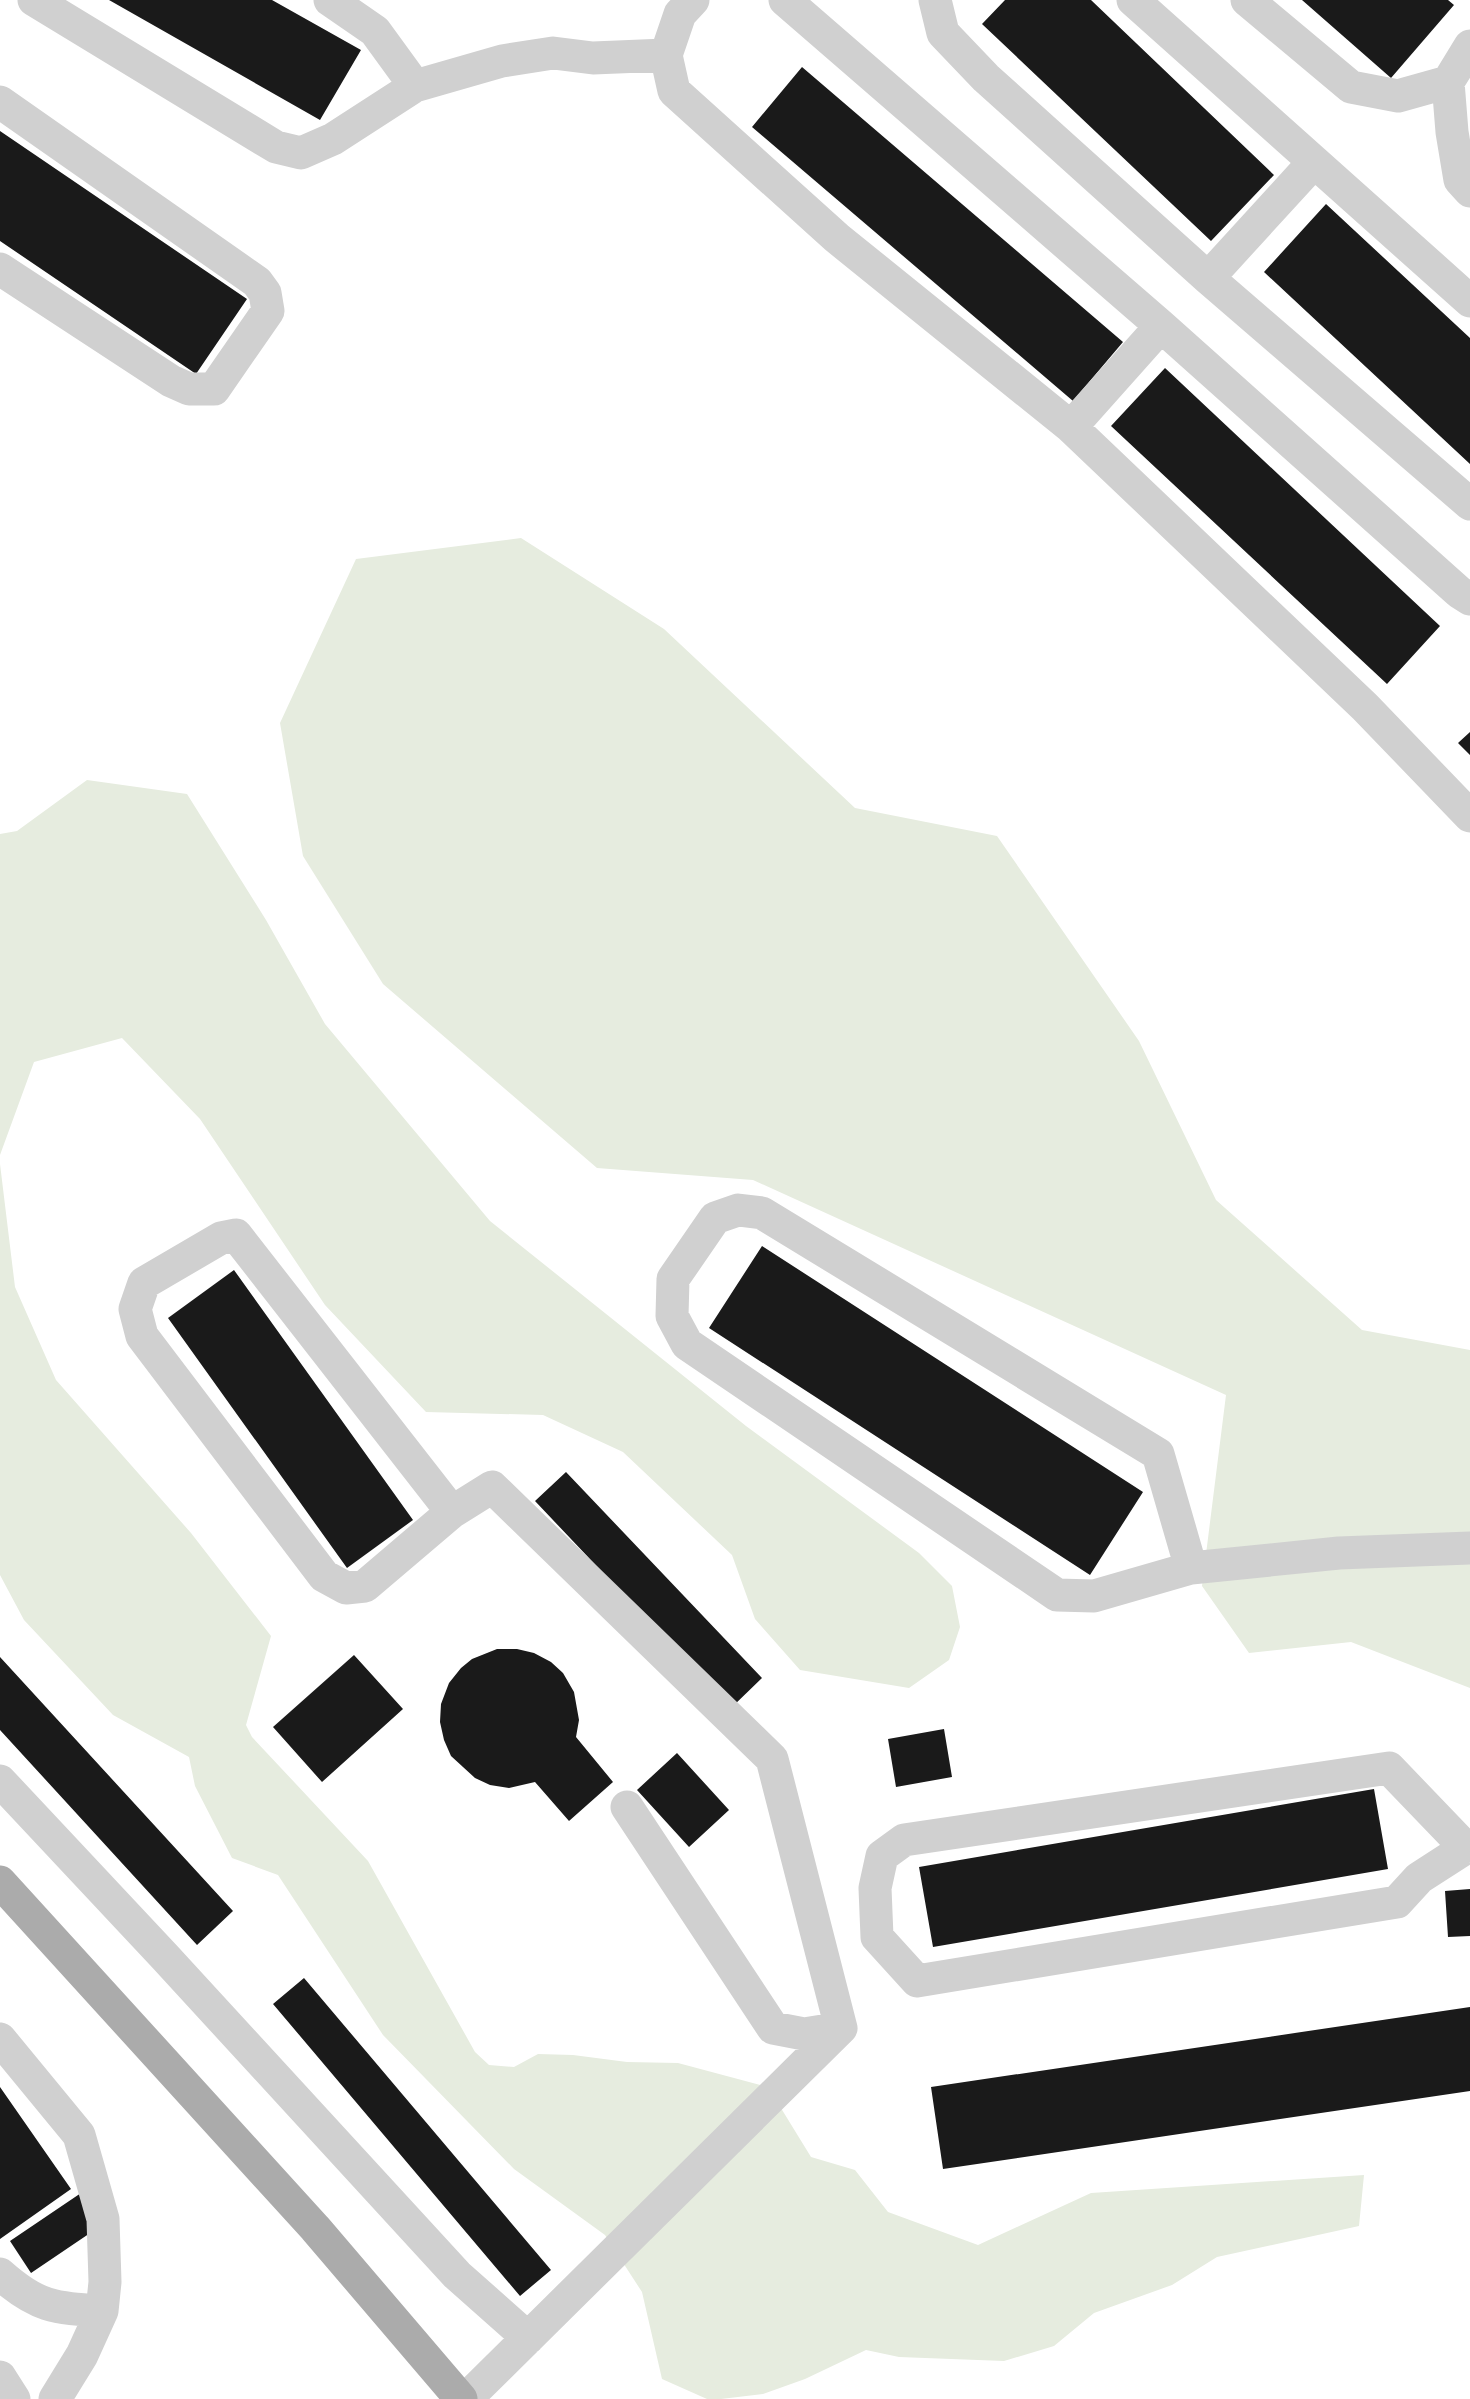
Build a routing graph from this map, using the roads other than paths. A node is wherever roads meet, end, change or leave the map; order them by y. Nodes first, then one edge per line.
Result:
1 (34, 0) edge
2 (330, 0) edge
3 (693, 0) edge
4 (785, 0) edge
5 (935, 0) edge
6 (1133, 0) edge
7 (1246, 0) edge
8 (1470, 46) edge
9 (666, 55) junction
10 (1448, 82) junction
11 (415, 86) junction
12 (0, 102) edge
13 (1314, 162) junction
14 (1470, 191) edge
15 (0, 269) edge
16 (1208, 278) junction
17 (1470, 301) edge
18 (1161, 326) junction
19 (1071, 427) junction
20 (1470, 504) edge
21 (1470, 599) edge
22 (1470, 816) edge
23 (452, 1512) junction
24 (1470, 1548) edge
25 (1191, 1568) junction
26 (0, 1781) edge
27 (627, 1807) dead end
28 (1467, 1846) edge
29 (1, 1885) edge
30 (841, 2028) junction
31 (0, 2039) edge
32 (0, 2274) edge
33 (102, 2311) junction
34 (528, 2337) junction
35 (0, 2377) edge
36 (14, 2399) edge
37 (55, 2399) edge
38 (460, 2399) edge
39 (466, 2399) edge

1 - 11 lane
2 - 11 lane
3 - 9 lane
4 - 18 lane
5 - 16 lane
6 - 13 lane
7 - 10 lane
8 - 10 lane
9 - 11 lane
9 - 19 lane
10 - 14 lane
12 - 15 lane
13 - 16 lane
13 - 17 lane
16 - 20 lane
18 - 19 lane
18 - 21 lane
19 - 22 lane
23 - 23 lane
23 - 30 lane
24 - 25 lane
25 - 25 lane
26 - 34 lane
27 - 30 lane
28 - 28 lane
29 - 38 main road
30 - 34 lane
31 - 33 lane
32 - 33 lane
33 - 37 lane
34 - 39 lane
35 - 36 lane

